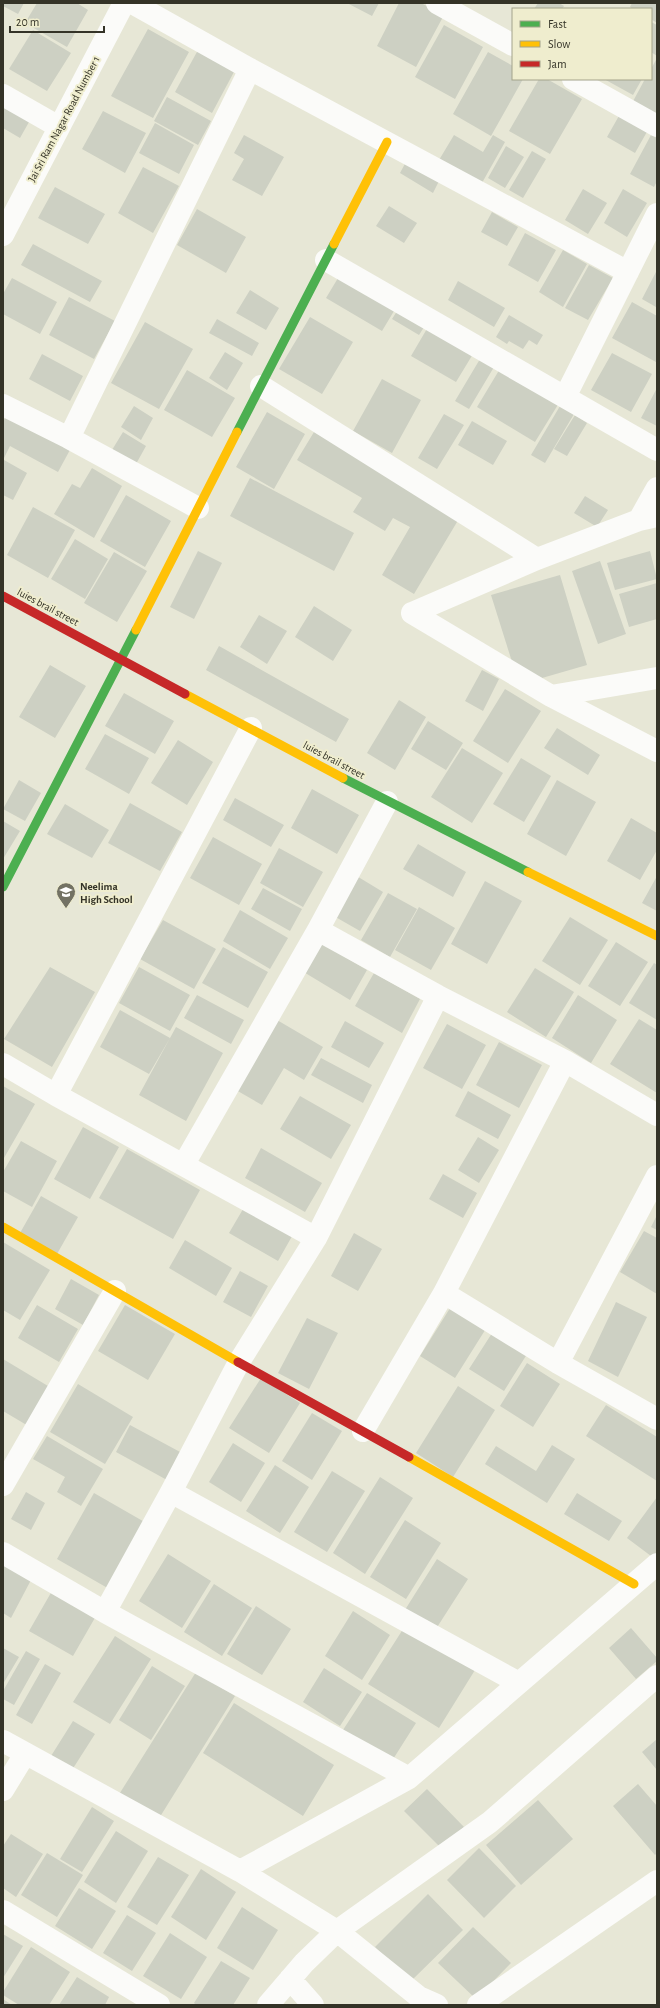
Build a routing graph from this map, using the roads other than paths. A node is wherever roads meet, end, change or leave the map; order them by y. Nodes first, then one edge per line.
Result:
1 (124, 3) edge
2 (132, 3) edge
3 (437, 3) edge
4 (512, 44) edge
5 (250, 69) junction
6 (575, 80) edge
7 (3, 95) edge
8 (657, 126) edge
9 (59, 127) junction
10 (387, 142) junction
11 (657, 214) edge
12 (3, 235) edge
13 (326, 260) junction
14 (628, 272) junction
15 (261, 386) junction
16 (565, 397) junction
17 (3, 405) edge
18 (69, 438) junction
19 (657, 450) edge
20 (657, 488) edge
21 (198, 508) junction
22 (648, 518) edge
23 (537, 558) junction
24 (3, 596) edge
25 (121, 658) junction
26 (657, 678) edge
27 (551, 696) junction
28 (250, 728) junction
29 (657, 751) edge
30 (387, 802) junction
31 (3, 887) edge
32 (318, 930) junction
33 (657, 936) edge
34 (438, 996) junction
35 (565, 1061) junction
36 (3, 1064) edge
37 (56, 1095) junction
38 (657, 1115) edge
39 (184, 1164) junction
40 (657, 1176) edge
41 (3, 1227) edge
42 (316, 1238) junction
43 (115, 1291) junction
44 (444, 1293) junction
45 (239, 1362) junction
46 (558, 1363) junction
47 (657, 1419) edge
48 (363, 1431) junction
49 (3, 1485) edge
50 (171, 1492) junction
51 (3, 1553) edge
52 (657, 1564) edge
53 (634, 1584) junction
54 (105, 1612) junction
55 (657, 1676) edge
56 (520, 1683) junction
57 (3, 1741) edge
58 (25, 1754) junction
59 (409, 1778) junction
60 (3, 1790) edge
61 (240, 1871) junction
62 (657, 1881) edge
63 (3, 1911) edge
64 (336, 1931) junction
65 (290, 1979) junction
66 (159, 2005) edge
67 (268, 2005) edge
68 (313, 2005) edge
69 (437, 2005) edge
70 (478, 2005) edge

1 - 9 street, Jai Sri Ram Nagar Road Number 1
2 - 5 street
3 - 4 street
5 - 10 street
5 - 18 street
6 - 8 street
7 - 9 street
9 - 12 street, Jai Sri Ram Nagar Road Number 1
10 - 13 street
10 - 14 street
11 - 14 street
13 - 15 street
13 - 16 street
14 - 16 street
15 - 21 street
15 - 23 street
16 - 19 street
17 - 18 street
18 - 21 street
20 - 22 street
21 - 25 street
22 - 23 street
23 - 27 street
24 - 25 street, luies brail street
25 - 28 street, luies brail street
25 - 31 street
26 - 27 street
27 - 29 street
28 - 30 street, luies brail street
28 - 37 street
30 - 32 street
30 - 33 street, luies brail street
32 - 34 street
32 - 39 street
34 - 35 street
34 - 42 street
35 - 38 street
35 - 44 street
36 - 37 street
37 - 39 street
39 - 42 street
40 - 46 street
41 - 43 street
42 - 45 street
43 - 45 street
43 - 49 street
44 - 46 street
44 - 48 street
45 - 48 street
45 - 50 street
46 - 47 street
48 - 53 street
50 - 54 street
50 - 56 street
51 - 54 street
52 - 53 street
53 - 56 street
54 - 59 street
55 - 64 street
56 - 59 street
57 - 58 street
58 - 60 street
58 - 61 street
59 - 61 street
61 - 64 street
62 - 70 street
63 - 66 street
64 - 65 street
64 - 69 street
65 - 67 street
65 - 68 street

